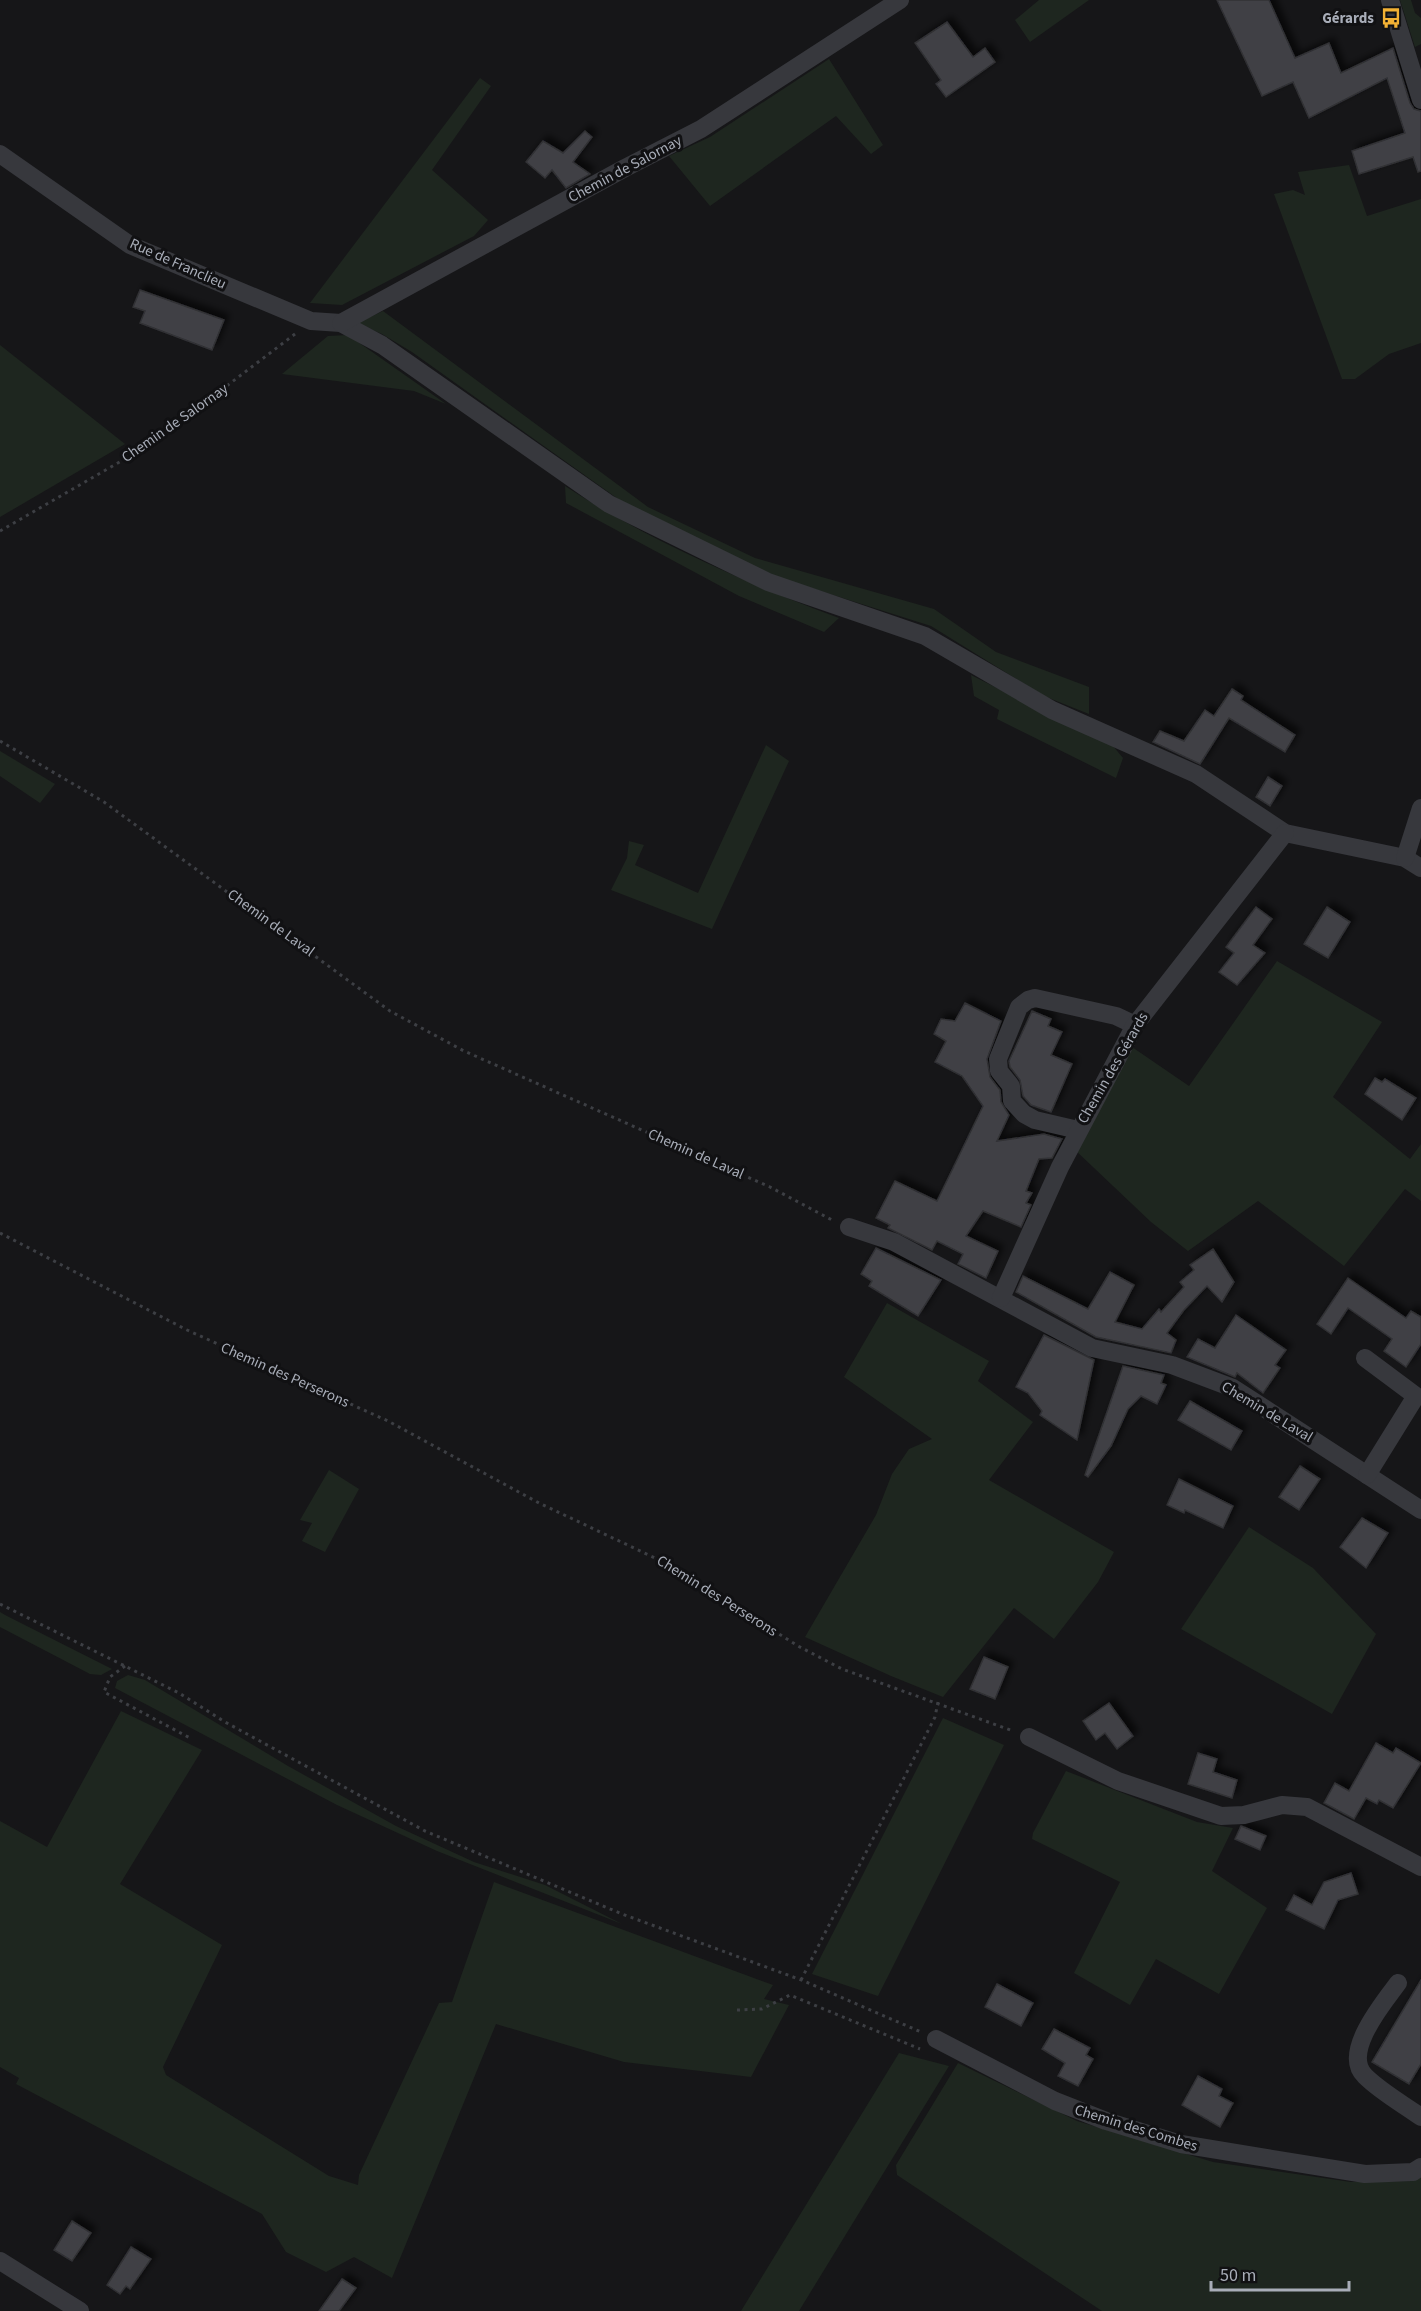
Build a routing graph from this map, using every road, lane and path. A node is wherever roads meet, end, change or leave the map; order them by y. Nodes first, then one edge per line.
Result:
1 (900, 0) edge
2 (1390, 0) edge
3 (1421, 100) edge
4 (0, 154) edge
5 (311, 321) junction
6 (341, 323) junction
7 (0, 531) edge
8 (0, 741) edge
9 (1421, 808) edge
10 (1285, 833) junction
11 (1413, 863) edge
12 (1135, 1025) junction
13 (1078, 1130) junction
14 (849, 1227) joint
15 (0, 1233) edge
16 (1001, 1298) junction
17 (1365, 1358) dead end
18 (1367, 1475) junction
19 (1421, 1510) edge
20 (0, 1604) edge
21 (125, 1666) junction
22 (938, 1702) junction
23 (1029, 1737) joint
24 (190, 1738) dead end
25 (1421, 1867) edge
26 (801, 1980) junction
27 (1398, 1983) dead end
28 (738, 2010) dead end
29 (928, 2044) junction
30 (1421, 2117) edge
31 (1421, 2167) edge
32 (0, 2261) edge
33 (80, 2311) edge

1 - 6 street, Chemin de Salornay
2 - 3 street
4 - 5 street, Rue de Franclieu
5 - 6 street, Rue de Franclieu
5 - 7 path, Chemin de Salornay
6 - 10 street
8 - 14 path, Chemin de Laval
9 - 11 street
10 - 11 street
10 - 12 street, Chemin des Gérards
12 - 13 street, Chemin des Gérards
12 - 13 street
13 - 16 street, Chemin des Gérards
14 - 16 street, Chemin de Laval
15 - 22 path, Chemin des Perserons
16 - 18 street, Chemin de Laval
17 - 18 street
18 - 19 street, Chemin de Laval
20 - 21 path
21 - 24 path
21 - 26 path
22 - 23 path, Chemin des Perserons
22 - 26 path
23 - 25 street
26 - 29 path
27 - 30 street
28 - 29 path
29 - 31 street, Chemin des Combes
32 - 33 street

